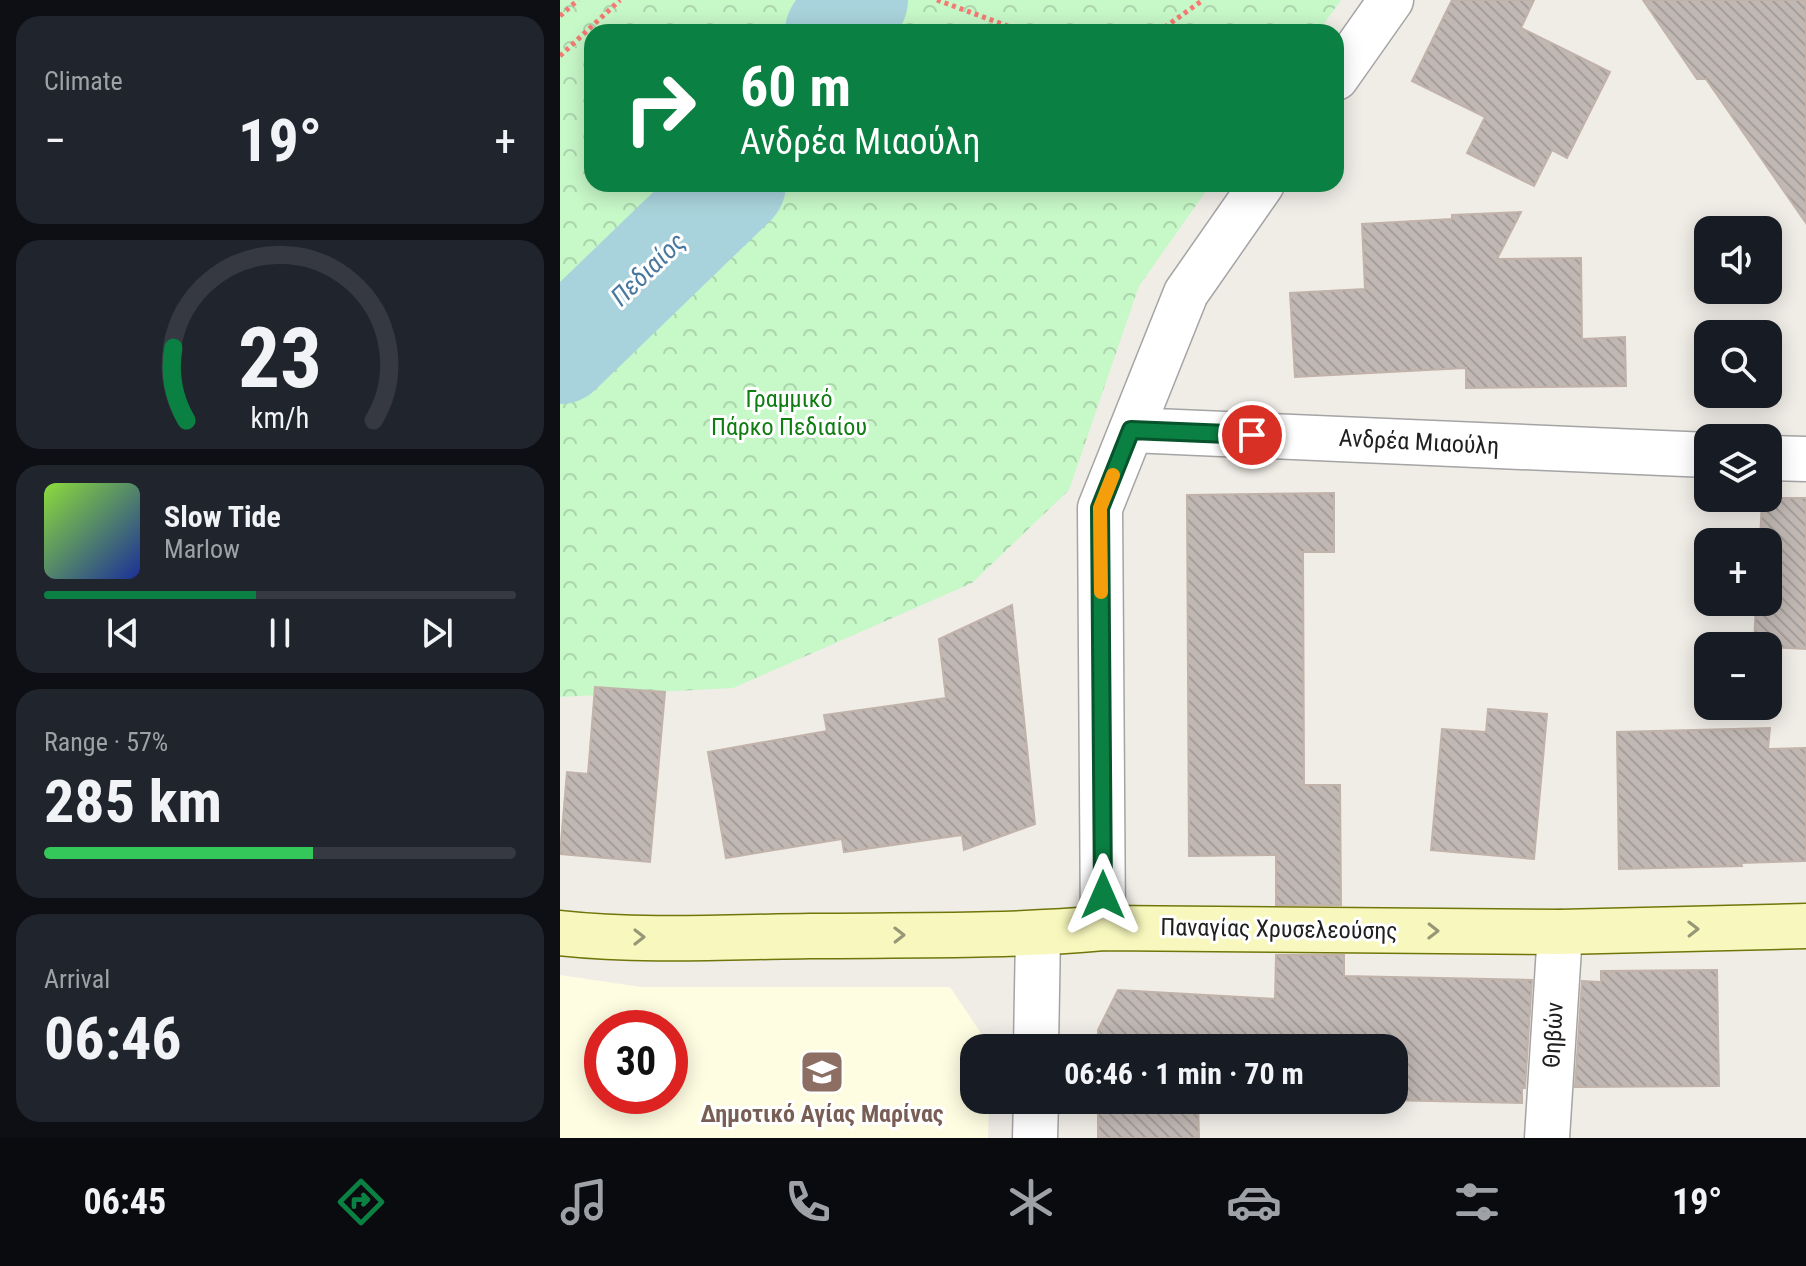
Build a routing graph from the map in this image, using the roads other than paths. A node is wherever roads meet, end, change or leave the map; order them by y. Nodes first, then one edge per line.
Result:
1 (1391, 0) edge
2 (1344, 67) edge
3 (1256, 192) edge
4 (1131, 430) junction
5 (1694, 454) edge
6 (1782, 458) edge
7 (1806, 459) edge
8 (1806, 926) edge
9 (1103, 928) junction
10 (1560, 932) junction
11 (560, 933) edge
12 (1038, 934) junction
13 (1036, 1034) edge
14 (1036, 1114) edge
15 (1035, 1138) edge
16 (1547, 1138) edge

1 - 2 street
3 - 4 street
4 - 5 street, Ανδρέα Μιαούλη
4 - 9 street
6 - 7 street
10 -> 8 street, Παναγίας Χρυσελεούσης
9 -> 10 street, Παναγίας Χρυσελεούσης
9 - 12 street, Παναγίας Χρυσελεούσης
10 - 16 street, Θηβών
11 -> 12 street, Παναγίας Χρυσελεούσης
12 - 13 street
14 - 15 street

